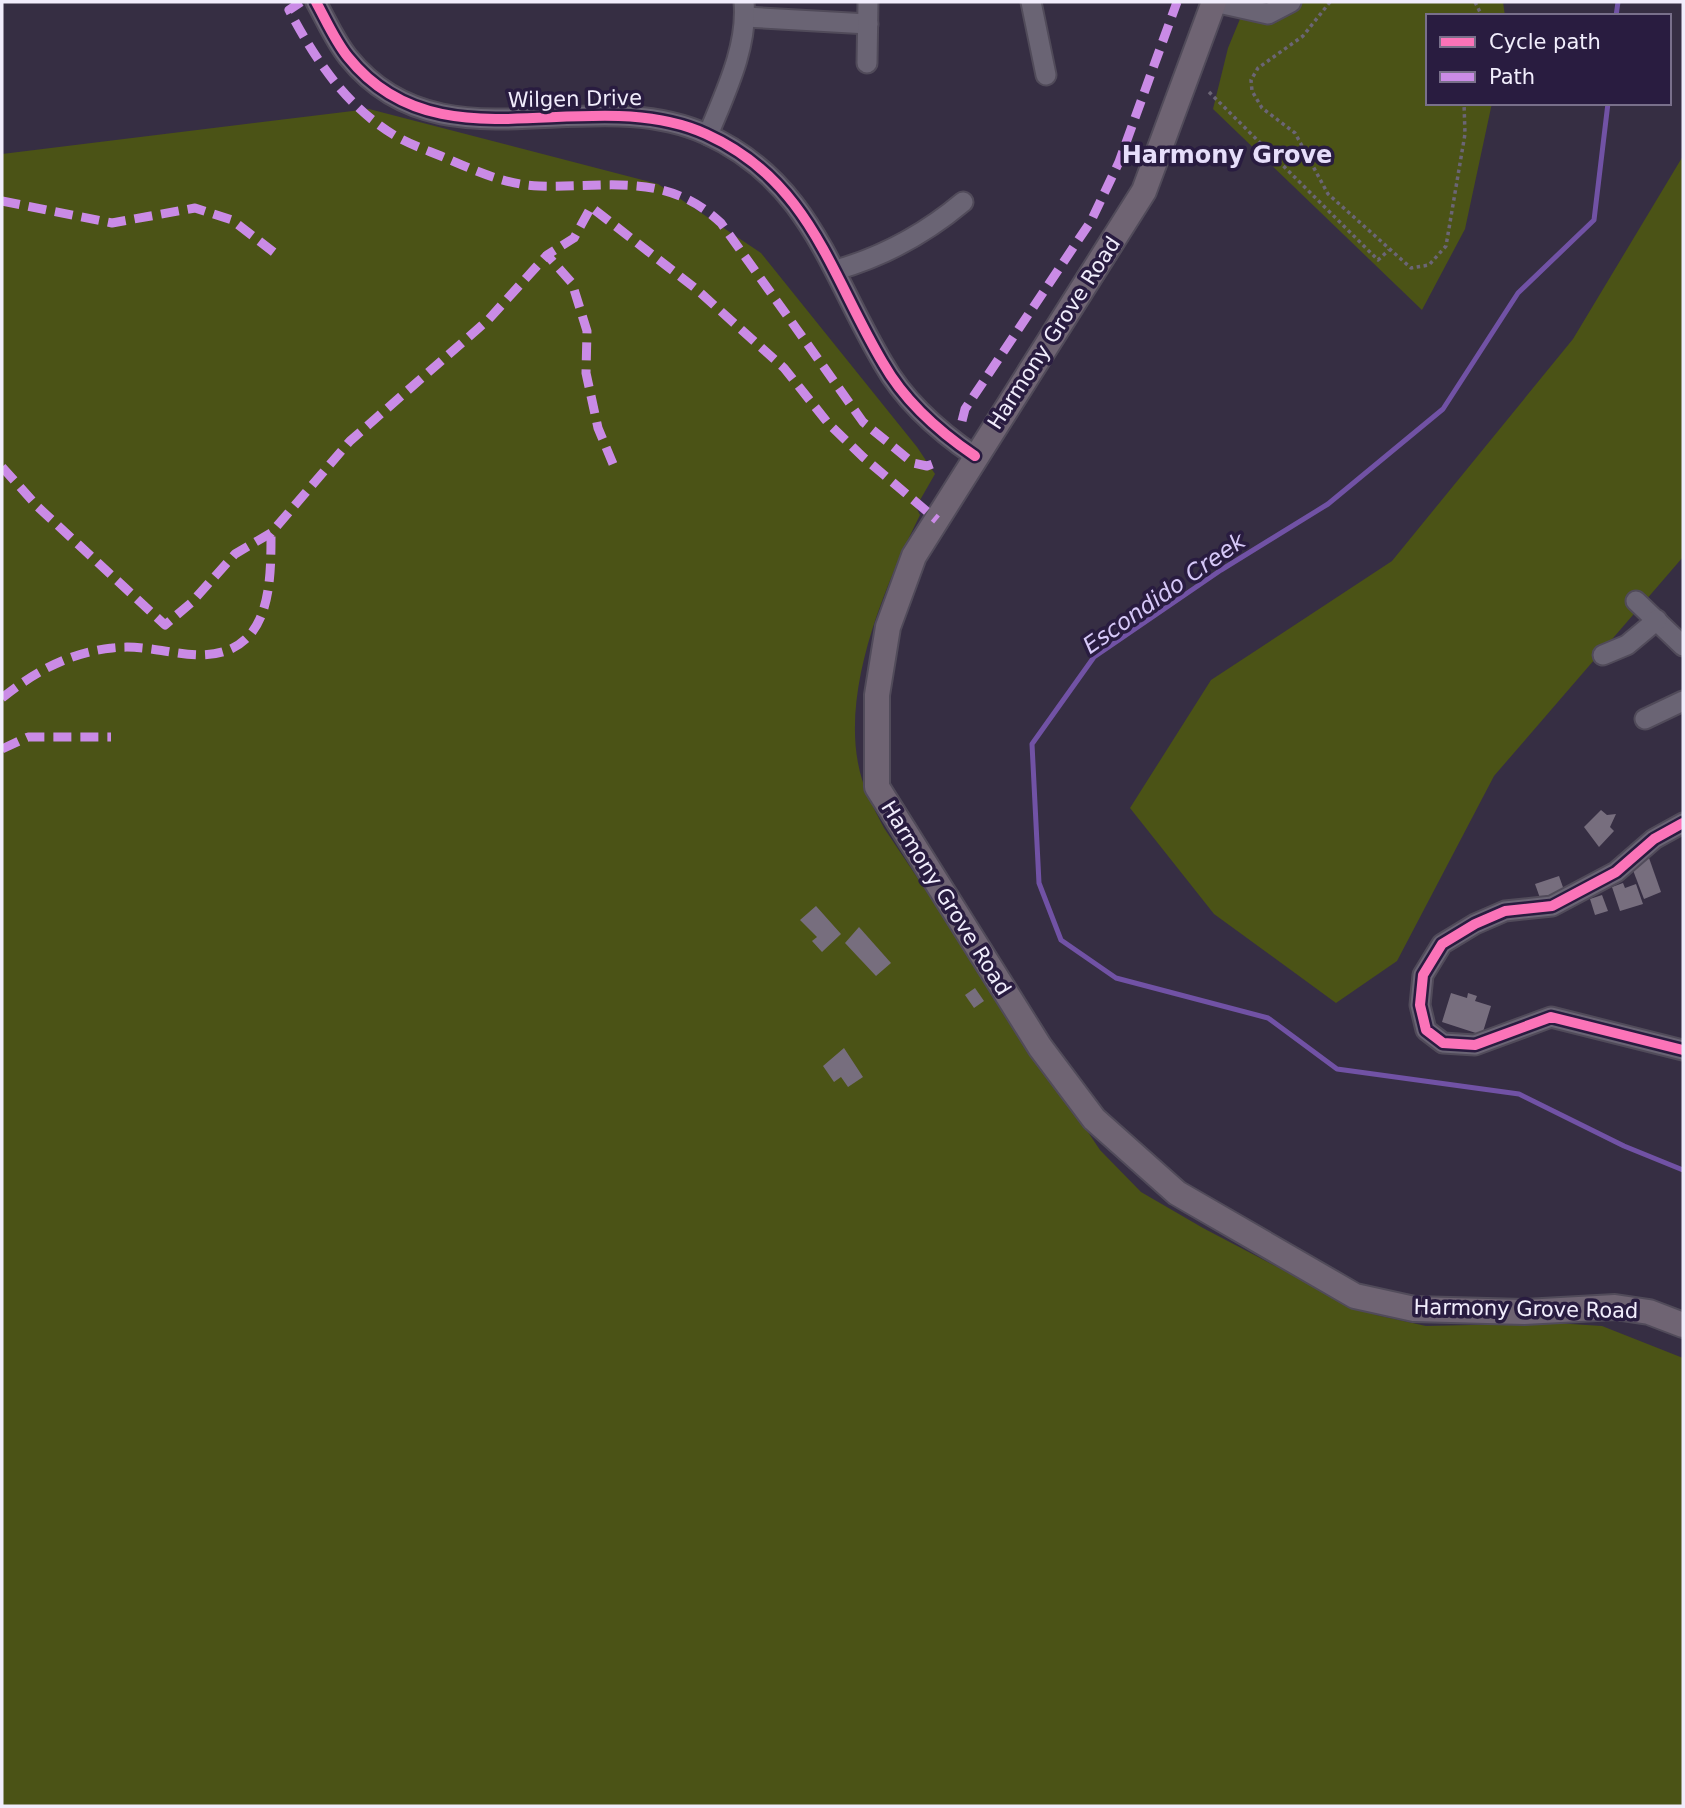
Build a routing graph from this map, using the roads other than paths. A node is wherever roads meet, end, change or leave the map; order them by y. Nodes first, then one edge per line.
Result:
1 (316, 2) edge
2 (868, 2) edge
3 (1031, 2) edge
4 (1214, 2) edge
5 (1291, 2) edge
6 (745, 10) edge
7 (868, 24) junction
8 (867, 63) dead end
9 (1046, 75) dead end
10 (708, 135) junction
11 (963, 202) dead end
12 (836, 270) junction
13 (975, 456) junction
14 (1636, 601) dead end
15 (1657, 620) junction
16 (1683, 646) edge
17 (1603, 655) dead end
18 (1683, 701) edge
19 (1645, 719) dead end
20 (1683, 823) edge
21 (1683, 1050) edge
22 (1683, 1325) edge

1 - 10 street, Wilgen Drive
2 - 7 street
3 - 9 street
4 - 5 street
4 - 13 main road, Harmony Grove Road
6 - 7 street
6 - 10 street
7 - 8 street
10 - 12 street, Wilgen Drive
11 - 12 street
12 - 13 street, Wilgen Drive
13 - 22 main road, Harmony Grove Road
14 - 15 street
15 - 16 street
15 - 17 street
18 - 19 street
20 - 21 street

